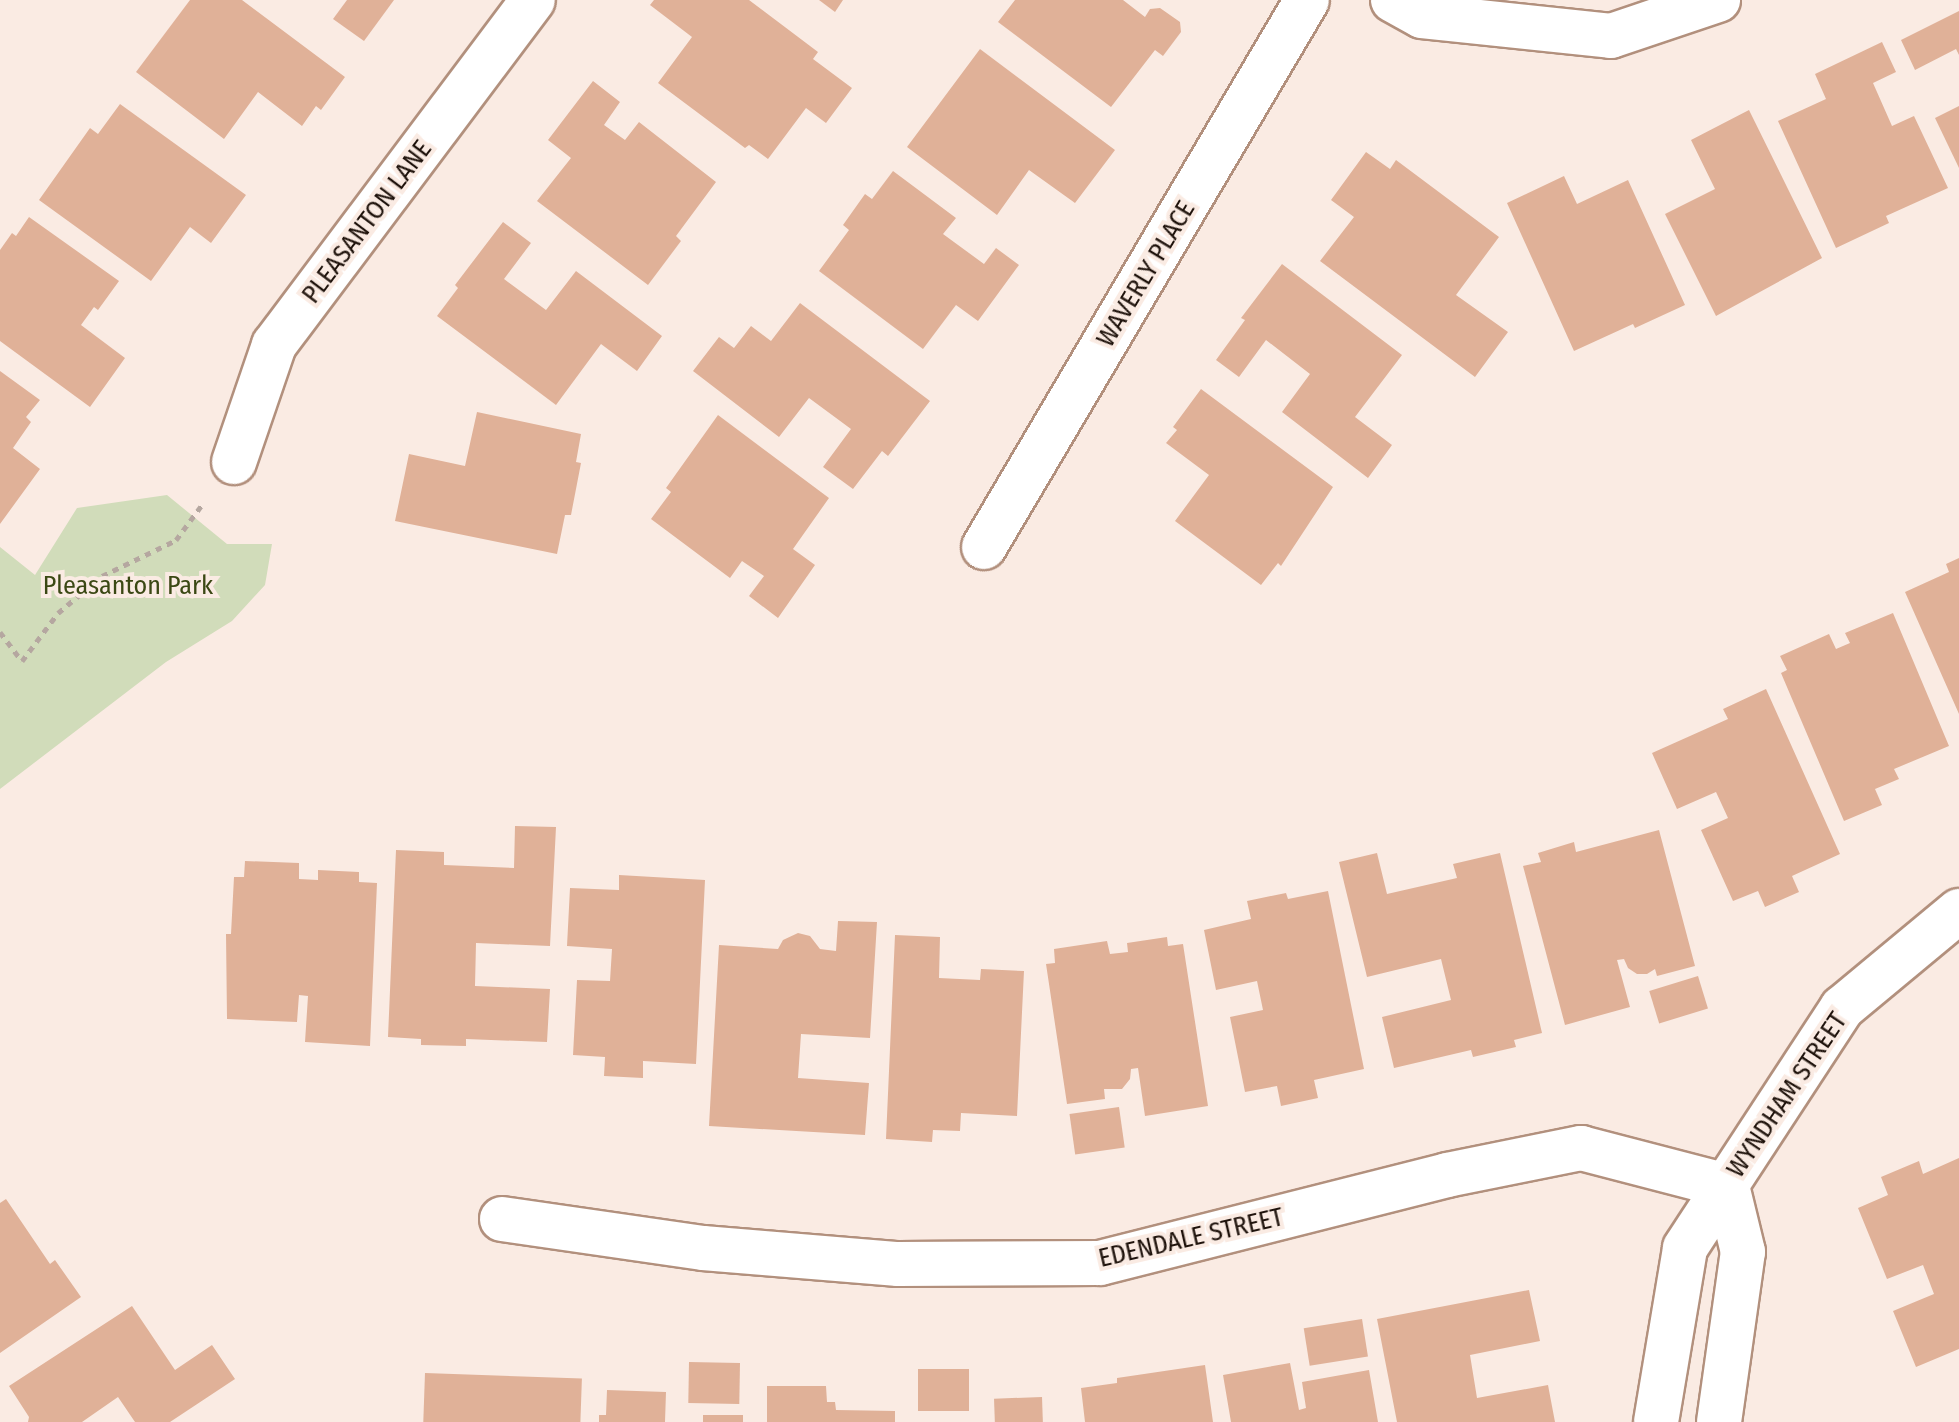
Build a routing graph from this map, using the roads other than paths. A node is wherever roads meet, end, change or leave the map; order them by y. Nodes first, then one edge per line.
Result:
1 (533, 0) edge
2 (1307, 0) edge
3 (1393, 0) edge
4 (1718, 0) edge
5 (1676, 8) edge
6 (234, 462) road end
7 (984, 547) dead end
8 (1959, 911) edge
9 (1727, 1186) junction
10 (502, 1219) dead end
11 (1656, 1422) edge
12 (1719, 1422) edge

1 - 6 street, PLEASANTON LANE
2 - 7 street, WAVERLY PLACE
3 - 5 street
4 - 5 street
8 - 9 street, WYNDHAM STREET
9 - 10 street, EDENDALE STREET
9 - 11 street, WYNDHAM STREET
9 - 12 street, WYNDHAM STREET

